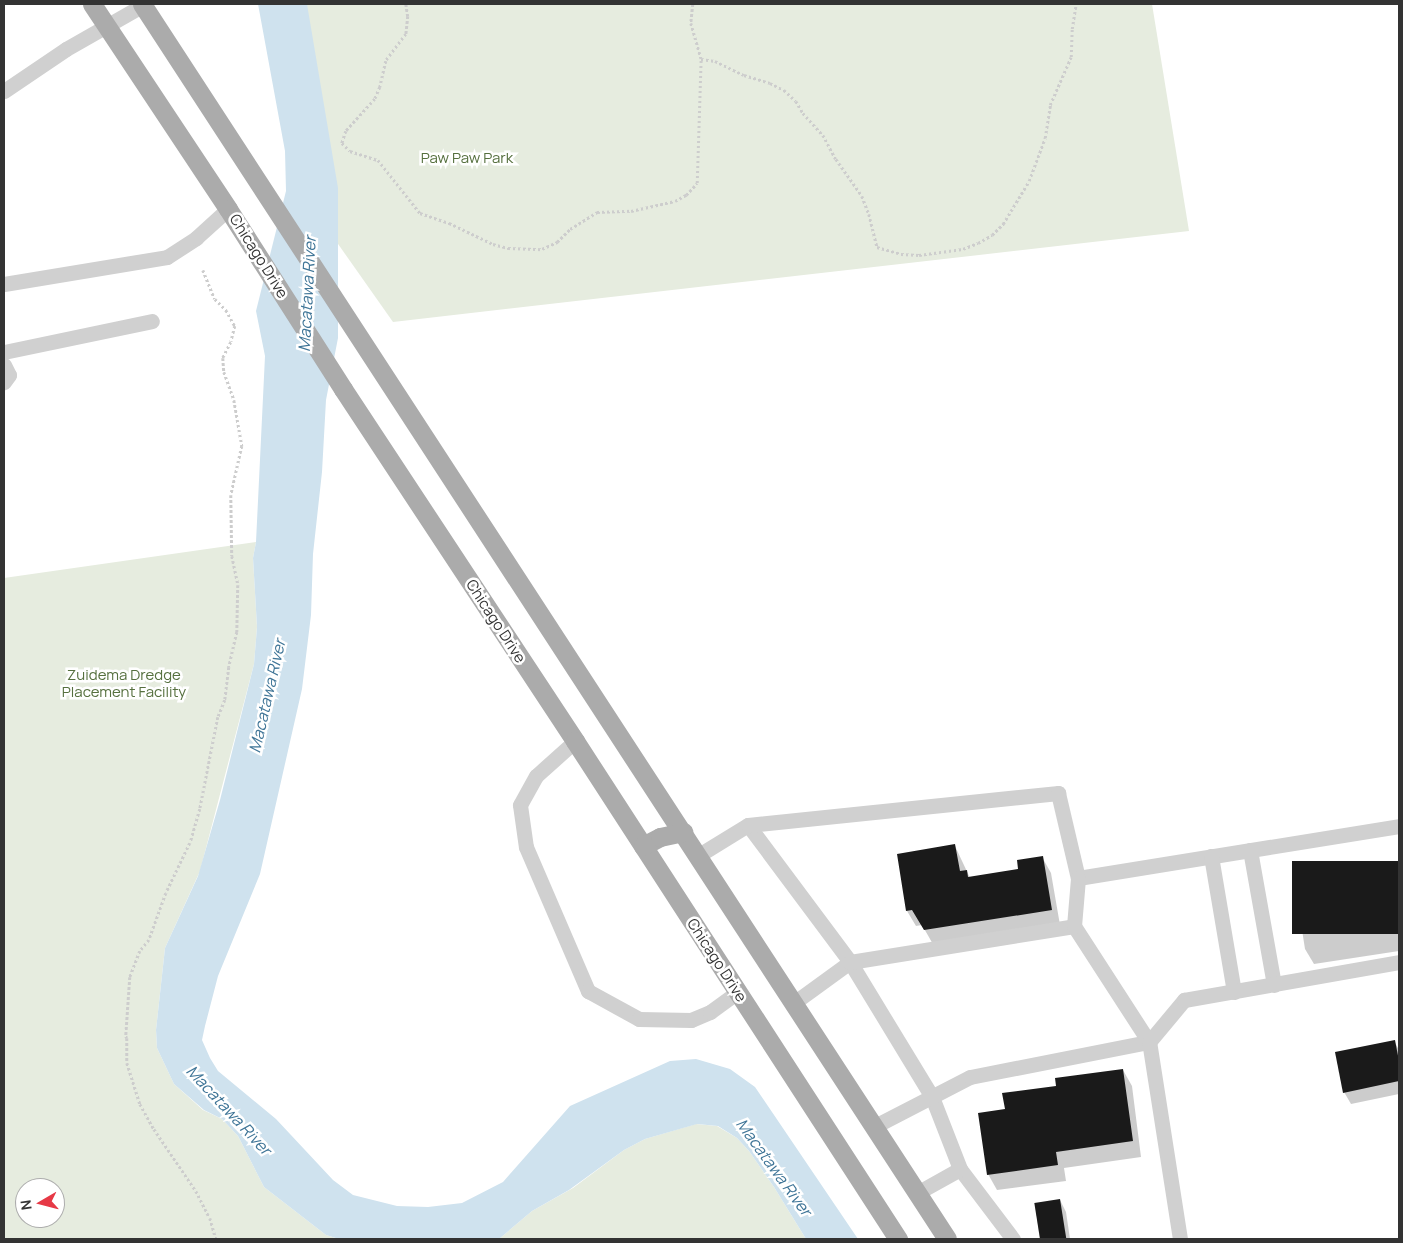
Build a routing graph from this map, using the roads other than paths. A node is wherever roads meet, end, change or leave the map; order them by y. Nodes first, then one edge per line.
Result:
1 (92, 4) edge
2 (142, 4) edge
3 (107, 27) junction
4 (4, 91) edge
5 (228, 209) junction
6 (4, 284) edge
7 (152, 321) dead end
8 (4, 352) edge
9 (4, 365) edge
10 (4, 382) edge
11 (575, 741) junction
12 (748, 825) junction
13 (1399, 826) edge
14 (684, 832) junction
15 (643, 846) junction
16 (1250, 850) junction
17 (699, 855) junction
18 (1211, 856) junction
19 (1078, 878) junction
20 (1074, 926) junction
21 (850, 962) junction
22 (1399, 962) edge
23 (1274, 985) junction
24 (738, 992) junction
25 (1234, 992) junction
26 (794, 1002) junction
27 (1150, 1042) junction
28 (932, 1097) junction
29 (875, 1126) junction
30 (960, 1170) junction
31 (917, 1193) junction
32 (898, 1239) edge
33 (947, 1239) edge
34 (1013, 1239) edge
35 (1180, 1239) edge

1 - 3 main road, Chicago Drive
2 - 3 lane
2 - 14 main road
3 - 4 lane
3 - 5 main road, Chicago Drive
5 - 6 lane
5 - 11 main road, Chicago Drive
7 - 8 lane
9 - 10 lane
11 - 15 main road, Chicago Drive
11 - 24 lane
12 - 17 lane
12 - 19 lane
12 - 21 lane
13 - 16 lane
14 - 15 main road
14 - 17 main road
15 - 24 main road, Chicago Drive
16 - 18 lane
16 - 23 lane
17 - 26 main road
18 - 19 lane
18 - 25 lane
19 - 20 lane
20 - 21 lane
20 - 27 lane
21 - 26 lane
21 - 28 lane
22 - 23 lane
23 - 25 lane
24 - 32 main road, Chicago Drive
25 - 27 lane
26 - 29 main road
27 - 28 lane
27 - 35 lane
28 - 29 lane
28 - 30 lane
29 - 31 main road
30 - 31 lane
30 - 34 lane
31 - 33 main road

